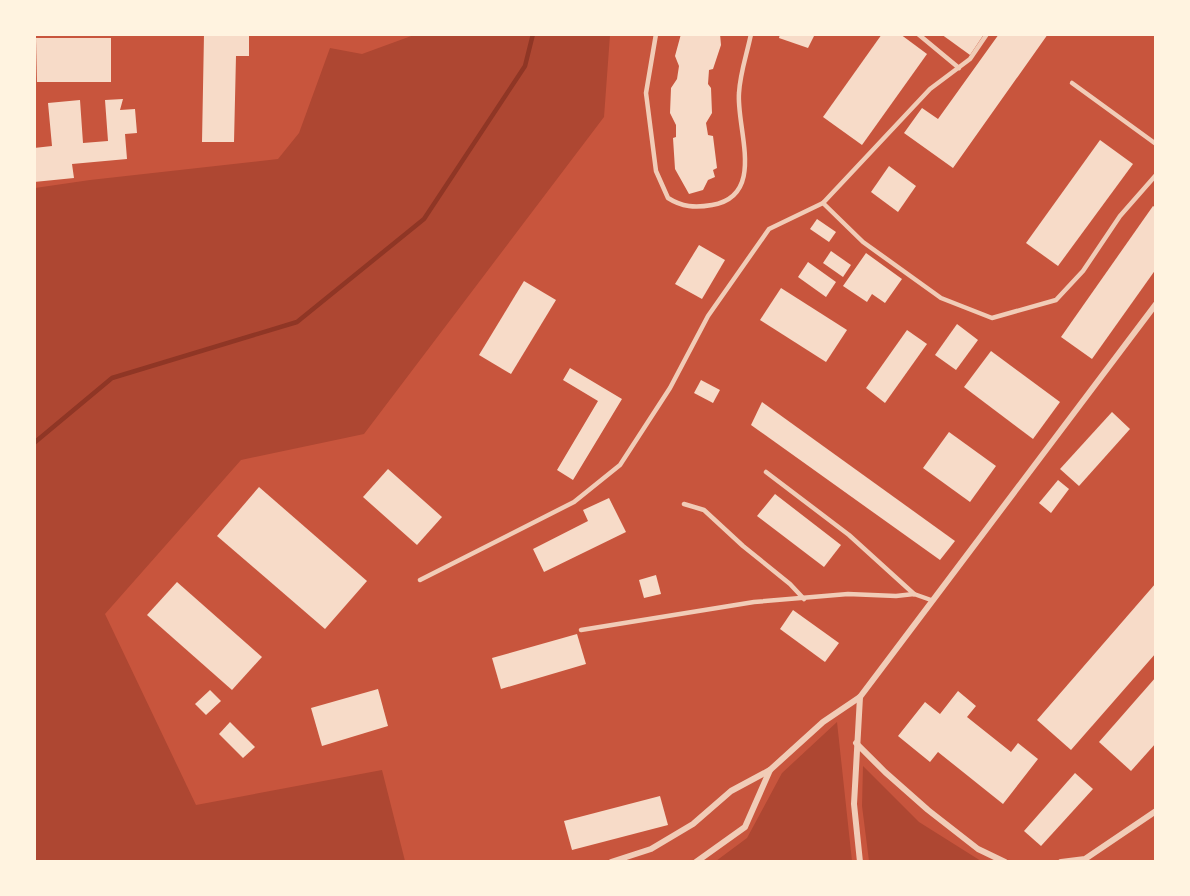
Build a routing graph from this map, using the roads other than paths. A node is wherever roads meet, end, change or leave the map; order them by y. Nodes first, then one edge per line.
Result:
1 (656, 34) edge
2 (751, 34) edge
3 (918, 34) edge
4 (987, 34) edge
5 (958, 68) junction
6 (1072, 83) dead end
7 (1155, 144) edge
8 (1155, 175) edge
9 (823, 203) junction
10 (1155, 304) edge
11 (766, 472) dead end
12 (684, 504) dead end
13 (420, 580) dead end
14 (914, 594) junction
15 (804, 599) junction
16 (931, 600) junction
17 (581, 630) dead end
18 (860, 697) junction
19 (856, 743) junction
20 (770, 770) junction
21 (1155, 811) edge
22 (611, 861) edge
23 (696, 861) edge
24 (860, 861) edge
25 (1005, 861) edge
26 (1061, 861) edge

1 - 2 lane
3 - 5 lane
4 - 5 lane
5 - 9 lane
6 - 7 lane
8 - 9 lane
9 - 13 lane
10 - 16 street
11 - 14 lane
12 - 15 lane
14 - 15 lane
14 - 16 lane
15 - 17 lane
16 - 18 street
18 - 19 street
18 - 20 street
19 - 24 street
19 - 25 street
20 - 22 street
20 - 23 street
21 - 26 street

